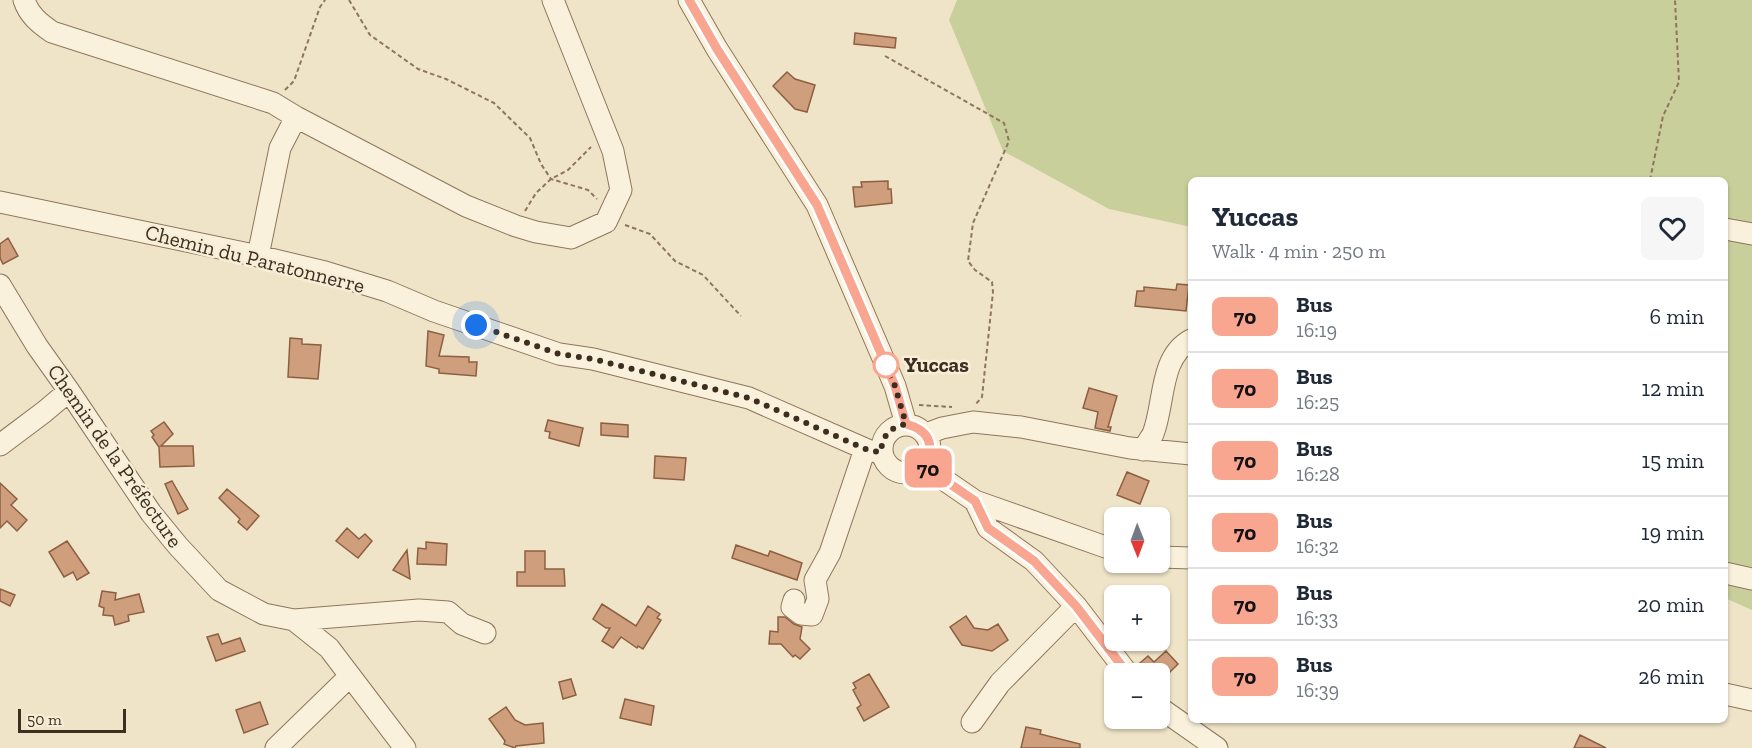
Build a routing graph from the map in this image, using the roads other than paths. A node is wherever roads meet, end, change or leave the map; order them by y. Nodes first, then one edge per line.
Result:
1 (24, 0) edge
2 (553, 0) edge
3 (689, 0) edge
4 (296, 117) junction
5 (0, 202) edge
6 (1728, 230) edge
7 (1752, 234) edge
8 (258, 256) junction
9 (0, 285) edge
10 (1188, 342) edge
11 (69, 391) junction
12 (903, 415) junction
13 (926, 434) junction
14 (0, 445) edge
15 (873, 450) junction
16 (1143, 450) junction
17 (1188, 454) edge
18 (924, 466) junction
19 (975, 501) junction
20 (1104, 546) edge
21 (1170, 557) edge
22 (1188, 558) edge
23 (1728, 574) edge
24 (1752, 579) edge
25 (794, 600) dead end
26 (1076, 606) junction
27 (294, 620) junction
28 (484, 633) dead end
29 (1120, 663) edge
30 (349, 677) junction
31 (1728, 695) edge
32 (1752, 700) edge
33 (1170, 715) edge
34 (972, 722) dead end
35 (276, 748) edge
36 (405, 748) edge
37 (1218, 748) edge

1 - 4 street
2 - 4 street
3 - 12 street
4 - 8 street
5 - 8 street, Chemin du Paratonnerre
6 - 7 street
8 - 15 street, Chemin du Paratonnerre
9 - 11 street, Chemin de la Préfecture
10 - 16 street
11 - 14 street
11 - 27 street, Chemin de la Préfecture
12 - 13 street
12 - 15 street
13 - 16 street
13 - 18 street
15 - 18 street
15 - 25 street
16 - 17 street
18 - 19 street
19 - 20 street
19 - 26 street
21 - 22 street
23 - 24 street
26 - 29 street
26 - 34 street
27 - 28 street
27 - 30 street, Chemin de la Préfecture
30 - 35 street
30 - 36 street, Chemin de la Préfecture
31 - 32 street
33 - 37 street

